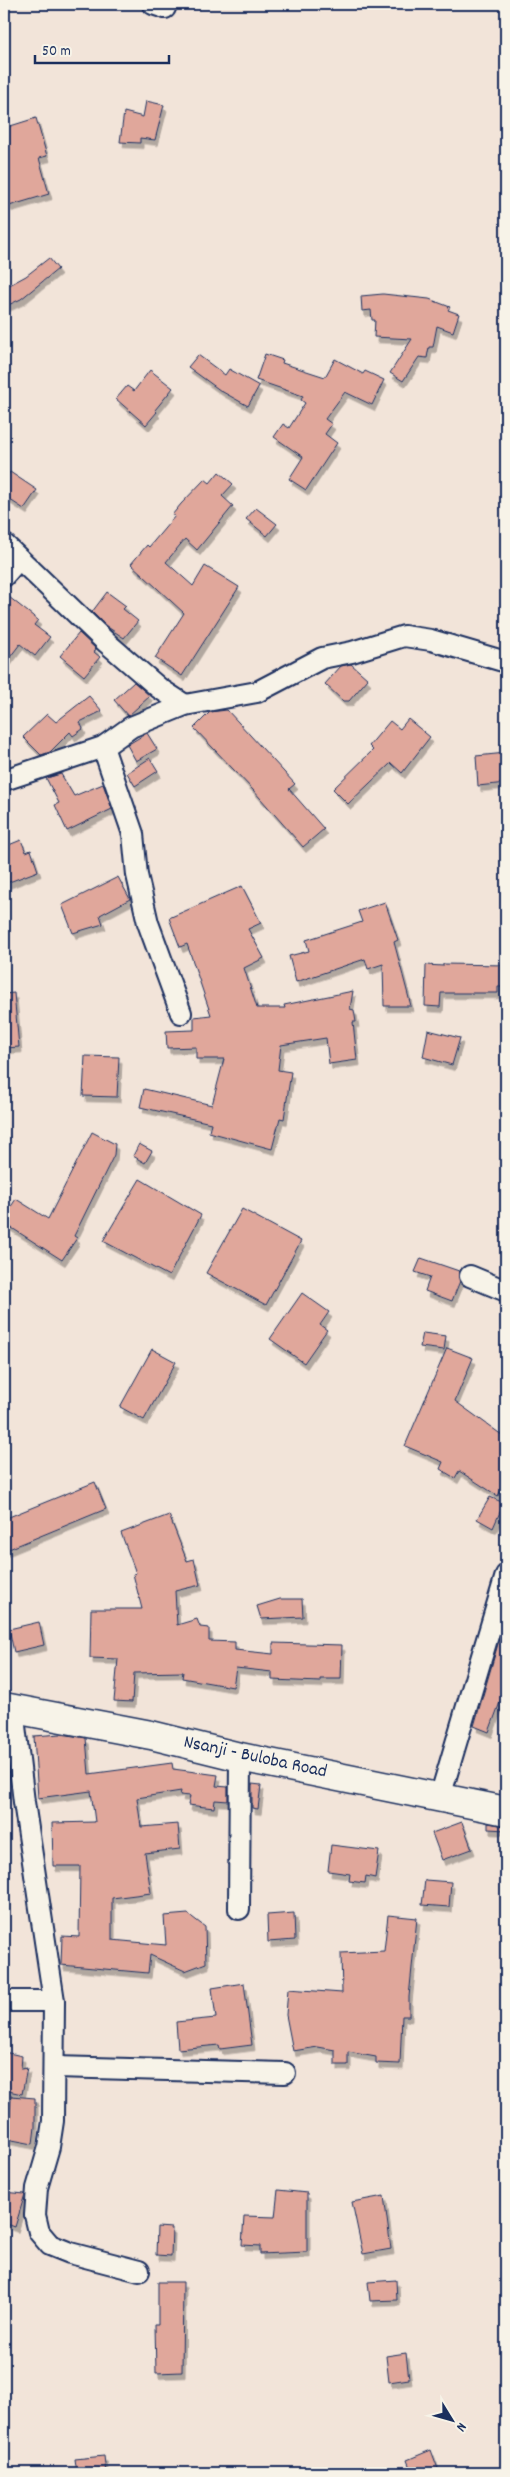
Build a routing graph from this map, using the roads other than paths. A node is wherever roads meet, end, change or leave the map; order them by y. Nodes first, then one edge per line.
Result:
1 (4, 544) edge
2 (19, 559) junction
3 (4, 576) edge
4 (506, 662) edge
5 (185, 705) junction
6 (103, 747) junction
7 (4, 780) edge
8 (181, 1013) dead end
9 (470, 1276) dead end
10 (506, 1290) edge
11 (506, 1575) edge
12 (8, 1708) edge
13 (240, 1756) junction
14 (440, 1797) junction
15 (506, 1811) edge
16 (239, 1909) dead end
17 (4, 2001) edge
18 (54, 2002) junction
19 (55, 2067) junction
20 (285, 2073) dead end
21 (138, 2271) dead end

1 - 2 street
2 - 3 street
2 - 5 street
4 - 5 street
5 - 6 street
6 - 7 street
6 - 8 street
9 - 10 street
11 - 14 street
12 - 13 main road, Nsanji - Buloba Road
12 - 18 street
13 - 14 main road, Nsanji - Buloba Road
13 - 16 street
14 - 15 main road, Nsanji - Buloba Road
17 - 18 street
18 - 19 street
19 - 20 street
19 - 21 street

